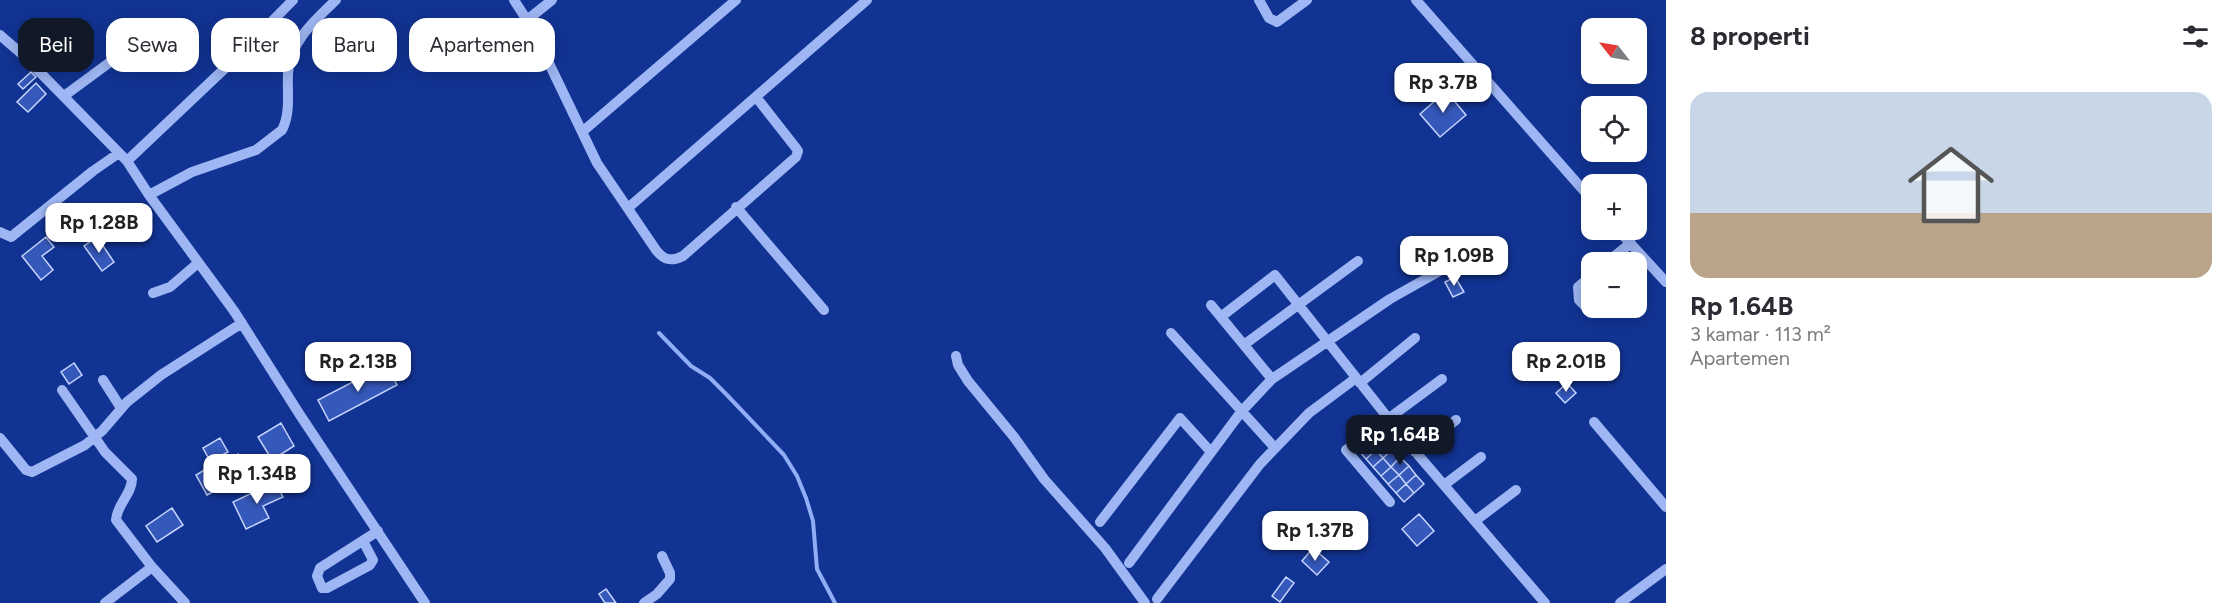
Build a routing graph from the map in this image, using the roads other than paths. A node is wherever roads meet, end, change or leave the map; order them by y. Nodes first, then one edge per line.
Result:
1 (293, 0) edge
2 (336, 0) edge
3 (514, 0) edge
4 (552, 0) edge
5 (736, 0) edge
6 (867, 0) edge
7 (1259, 0) edge
8 (1307, 0) edge
9 (1416, 0) edge
10 (526, 18) edge
11 (530, 18) edge
12 (0, 35) edge
13 (106, 65) edge
14 (553, 72) edge
15 (64, 96) junction
16 (756, 97) junction
17 (582, 132) junction
18 (123, 157) junction
19 (1581, 188) edge
20 (149, 195) junction
21 (736, 207) junction
22 (628, 208) junction
23 (0, 232) edge
24 (1628, 240) edge
25 (1631, 243) junction
26 (1620, 252) edge
27 (1636, 252) edge
28 (1358, 261) dead end
29 (198, 263) junction
30 (1445, 268) dead end
31 (1647, 268) edge
32 (1666, 282) edge
33 (1581, 284) edge
34 (153, 293) dead end
35 (1581, 302) edge
36 (1298, 304) junction
37 (1211, 305) dead end
38 (824, 310) dead end
39 (1222, 316) junction
40 (242, 323) junction
41 (1171, 333) dead end
42 (1415, 338) dead end
43 (1328, 343) junction
44 (1245, 344) junction
45 (957, 356) dead end
46 (1442, 379) dead end
47 (103, 380) dead end
48 (1272, 380) junction
49 (1358, 380) junction
50 (62, 390) dead end
51 (121, 408) junction
52 (1241, 412) junction
53 (1388, 418) junction
54 (1456, 420) dead end
55 (1594, 422) dead end
56 (0, 438) edge
57 (94, 438) junction
58 (1275, 448) junction
59 (1211, 452) junction
60 (1415, 452) junction
61 (1481, 457) dead end
62 (1444, 485) junction
63 (1516, 490) dead end
64 (1390, 502) dead end
65 (1666, 507) edge
66 (1475, 521) junction
67 (1100, 522) dead end
68 (378, 531) junction
69 (363, 541) junction
70 (662, 556) dead end
71 (1129, 563) dead end
72 (152, 567) junction
73 (1666, 569) edge
74 (1157, 599) dead end
75 (105, 603) edge
76 (185, 603) edge
77 (425, 603) edge
78 (644, 603) edge
79 (1145, 603) edge
80 (1545, 603) edge
81 (1620, 603) edge

1 - 18 street
2 - 20 street
3 - 10 street
4 - 11 street
5 - 17 street
6 - 16 street
7 - 8 street
9 - 19 street
12 - 15 street
13 - 15 street
14 - 17 street
15 - 18 street
16 - 21 street
16 - 22 street
17 - 22 street
18 - 20 street
18 - 23 street
20 - 29 street
21 - 22 street
21 - 38 street
24 - 25 street
25 - 26 street
25 - 27 street
28 - 36 street
29 - 34 street
29 - 40 street
30 - 43 street
31 - 32 street
33 - 35 street
36 - 39 street
36 - 43 street
36 - 44 street
37 - 39 street
39 - 44 street
40 - 51 street
40 - 68 street
41 - 52 street
42 - 49 street
43 - 48 street
43 - 49 street
44 - 48 street
45 - 79 street
46 - 53 street
47 - 51 street
48 - 52 street
49 - 53 street
49 - 58 street
50 - 57 street
51 - 57 street
52 - 58 street
52 - 59 street
53 - 60 street
53 - 64 street
54 - 60 street
55 - 65 street
56 - 57 street
57 - 72 street
58 - 74 street
59 - 67 street
59 - 71 street
60 - 62 street
61 - 62 street
62 - 66 street
63 - 66 street
66 - 80 street
68 - 69 street
68 - 77 street
69 - 69 street
70 - 78 street
72 - 75 street
72 - 76 street
73 - 81 street

